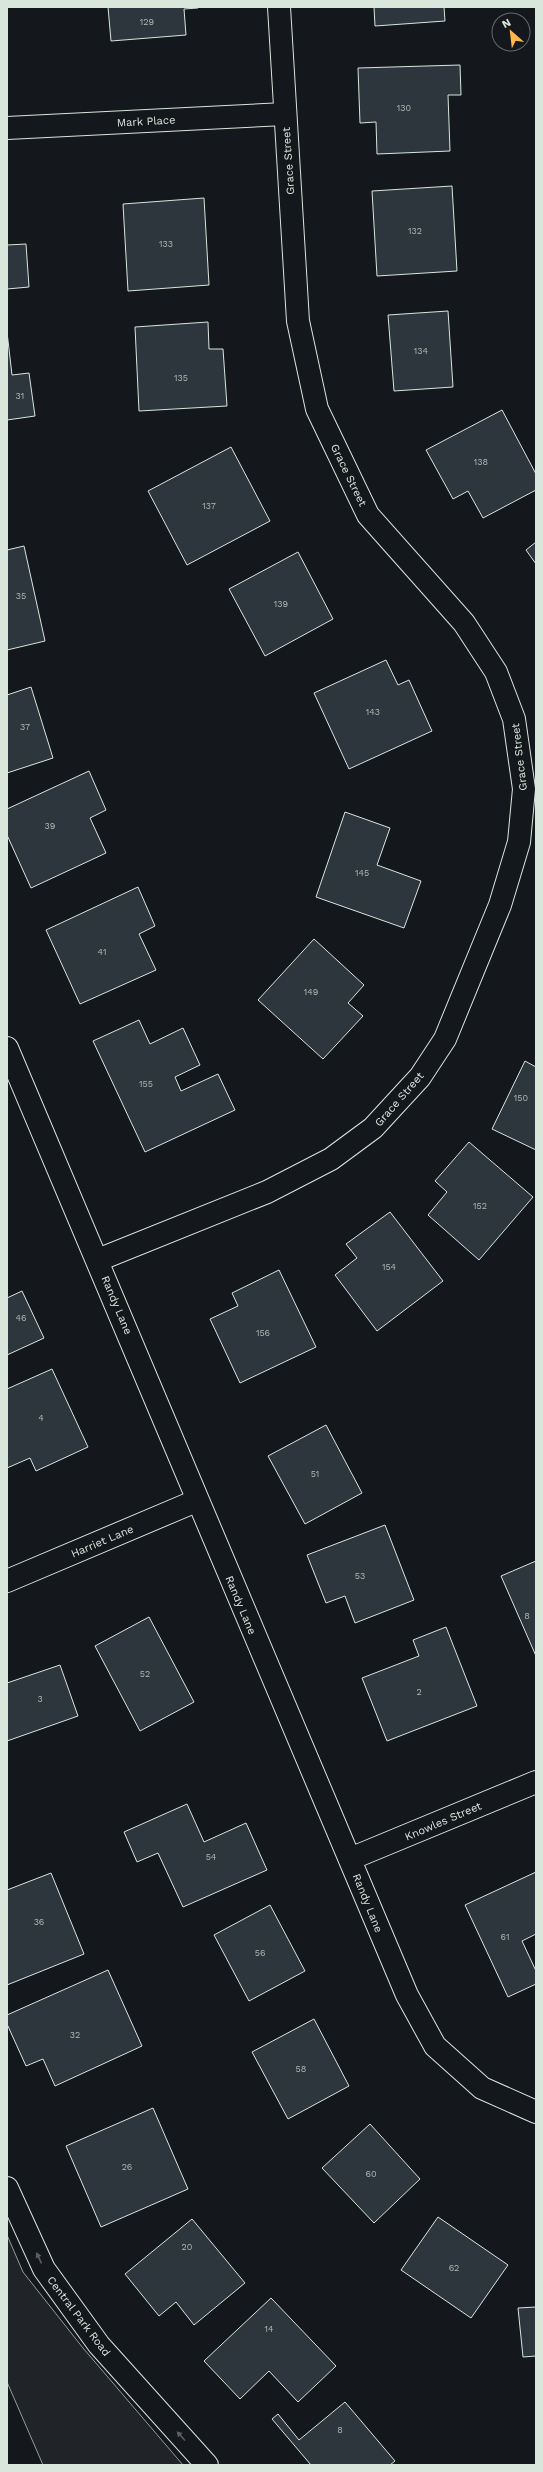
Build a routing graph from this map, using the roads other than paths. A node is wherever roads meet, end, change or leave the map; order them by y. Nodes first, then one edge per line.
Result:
1 (279, 7) edge
2 (285, 114) junction
3 (7, 128) edge
4 (7, 1048) edge
5 (98, 1260) junction
6 (196, 1501) junction
7 (7, 1581) edge
8 (536, 1782) edge
9 (350, 1859) junction
10 (536, 2112) edge
11 (7, 2188) edge
12 (207, 2465) edge

1 - 2 street, Grace Street
2 - 3 street, Mark Place
2 - 5 street, Grace Street
4 - 5 street, Randy Lane
5 - 6 street, Randy Lane
6 - 7 street, Harriet Lane
6 - 9 street, Randy Lane
8 - 9 street, Knowles Street
9 - 10 street, Randy Lane
12 -> 11 street, Central Park Road

